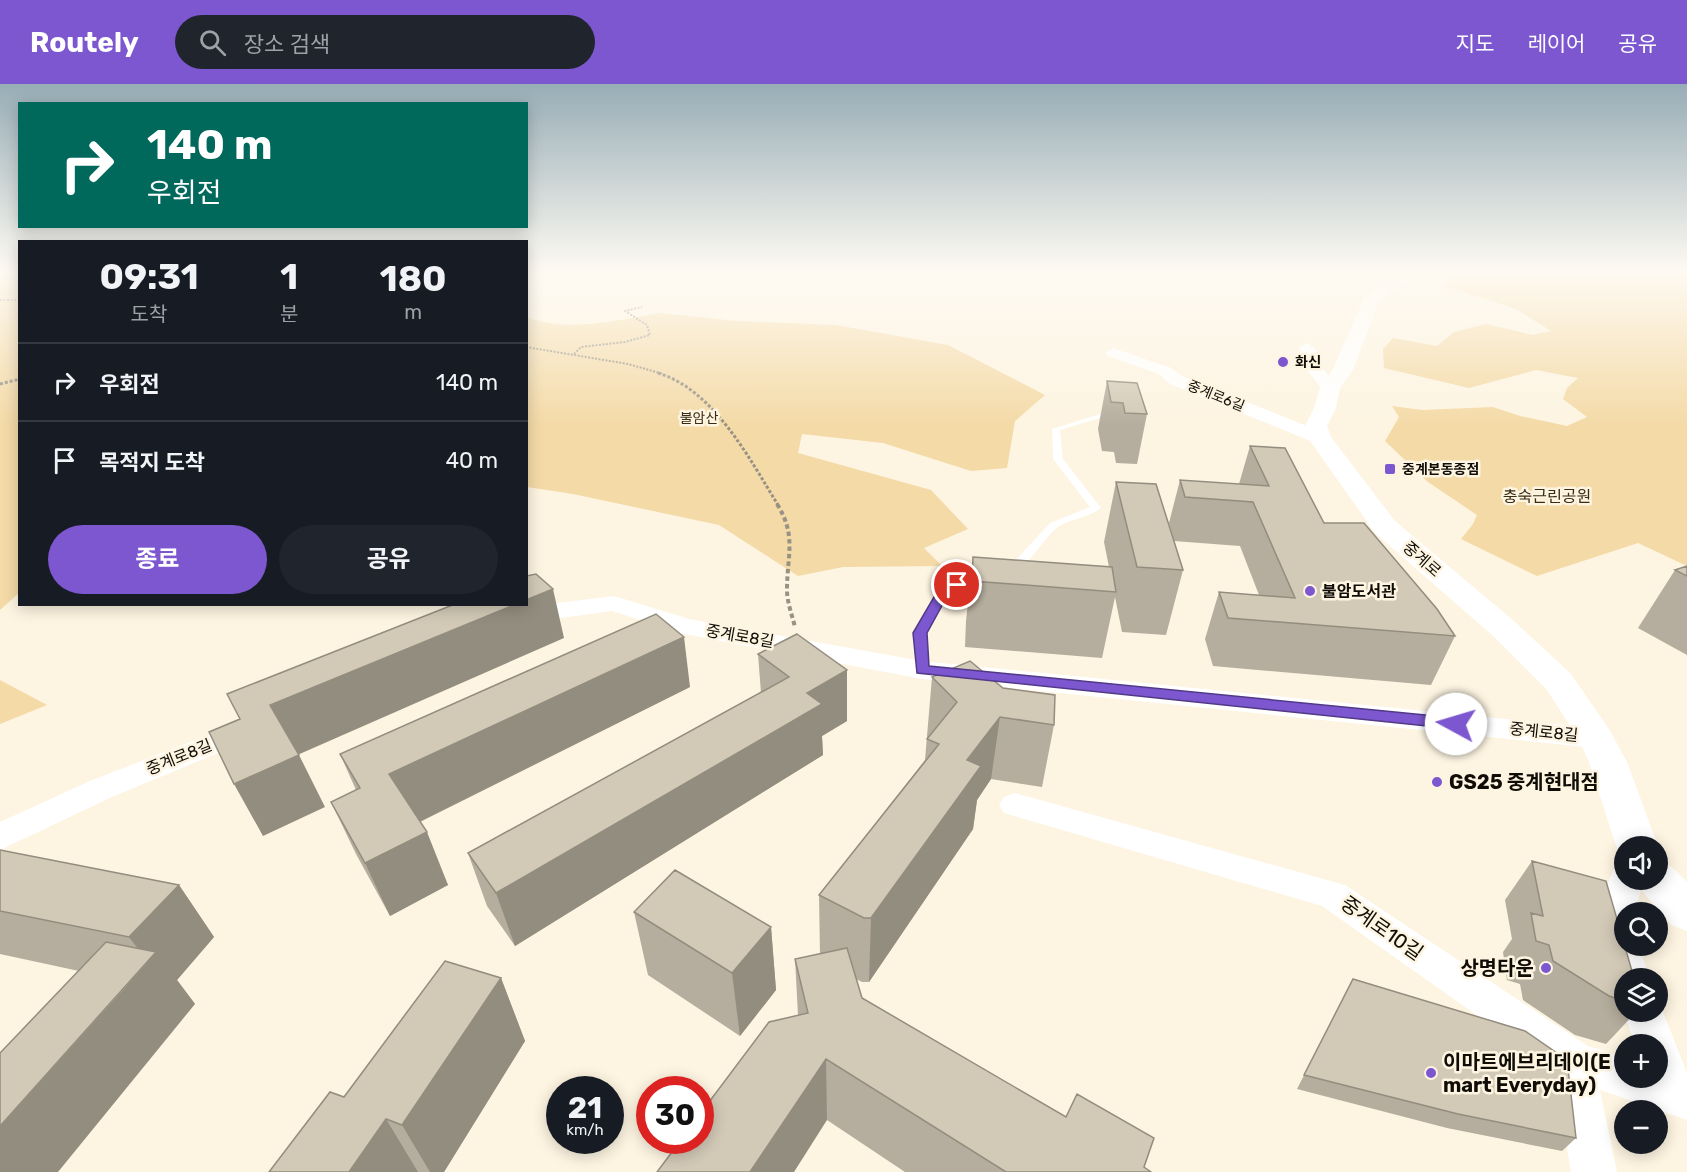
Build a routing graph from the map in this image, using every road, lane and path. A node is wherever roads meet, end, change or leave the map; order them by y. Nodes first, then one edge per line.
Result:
1 (644, 323) edge
2 (1362, 323) edge
3 (528, 347) edge
4 (1307, 348) dead end
5 (1113, 353) dead end
6 (573, 354) junction
7 (18, 380) edge
8 (0, 384) edge
9 (1330, 388) junction
10 (1128, 408) edge
11 (1320, 438) junction
12 (504, 624) edge
13 (799, 647) junction
14 (922, 670) junction
15 (264, 722) edge
16 (1596, 738) junction
17 (1015, 805) dead end
18 (1632, 836) edge
19 (0, 837) edge
20 (1623, 890) edge
21 (1667, 890) edge
22 (1687, 912) edge
23 (1628, 968) edge
24 (1577, 1062) junction
25 (1668, 1071) edge
26 (1680, 1097) edge
27 (1594, 1172) edge

1 - 6 path
2 - 9 street
3 - 6 path
4 - 9 street
5 - 11 street, 중계로6길
6 - 13 path
7 - 8 path
9 - 11 street
10 - 14 lane
11 - 16 street, 중계로
12 - 13 street, 중계로8길
13 - 14 street, 중계로8길
14 - 16 street, 중계로8길
15 - 19 street, 중계로8길
16 - 18 street, 중계로
17 - 24 street, 중계로10길
20 - 23 street
21 - 22 street
24 - 26 street, 중계로10길
24 - 27 street
25 - 26 street

